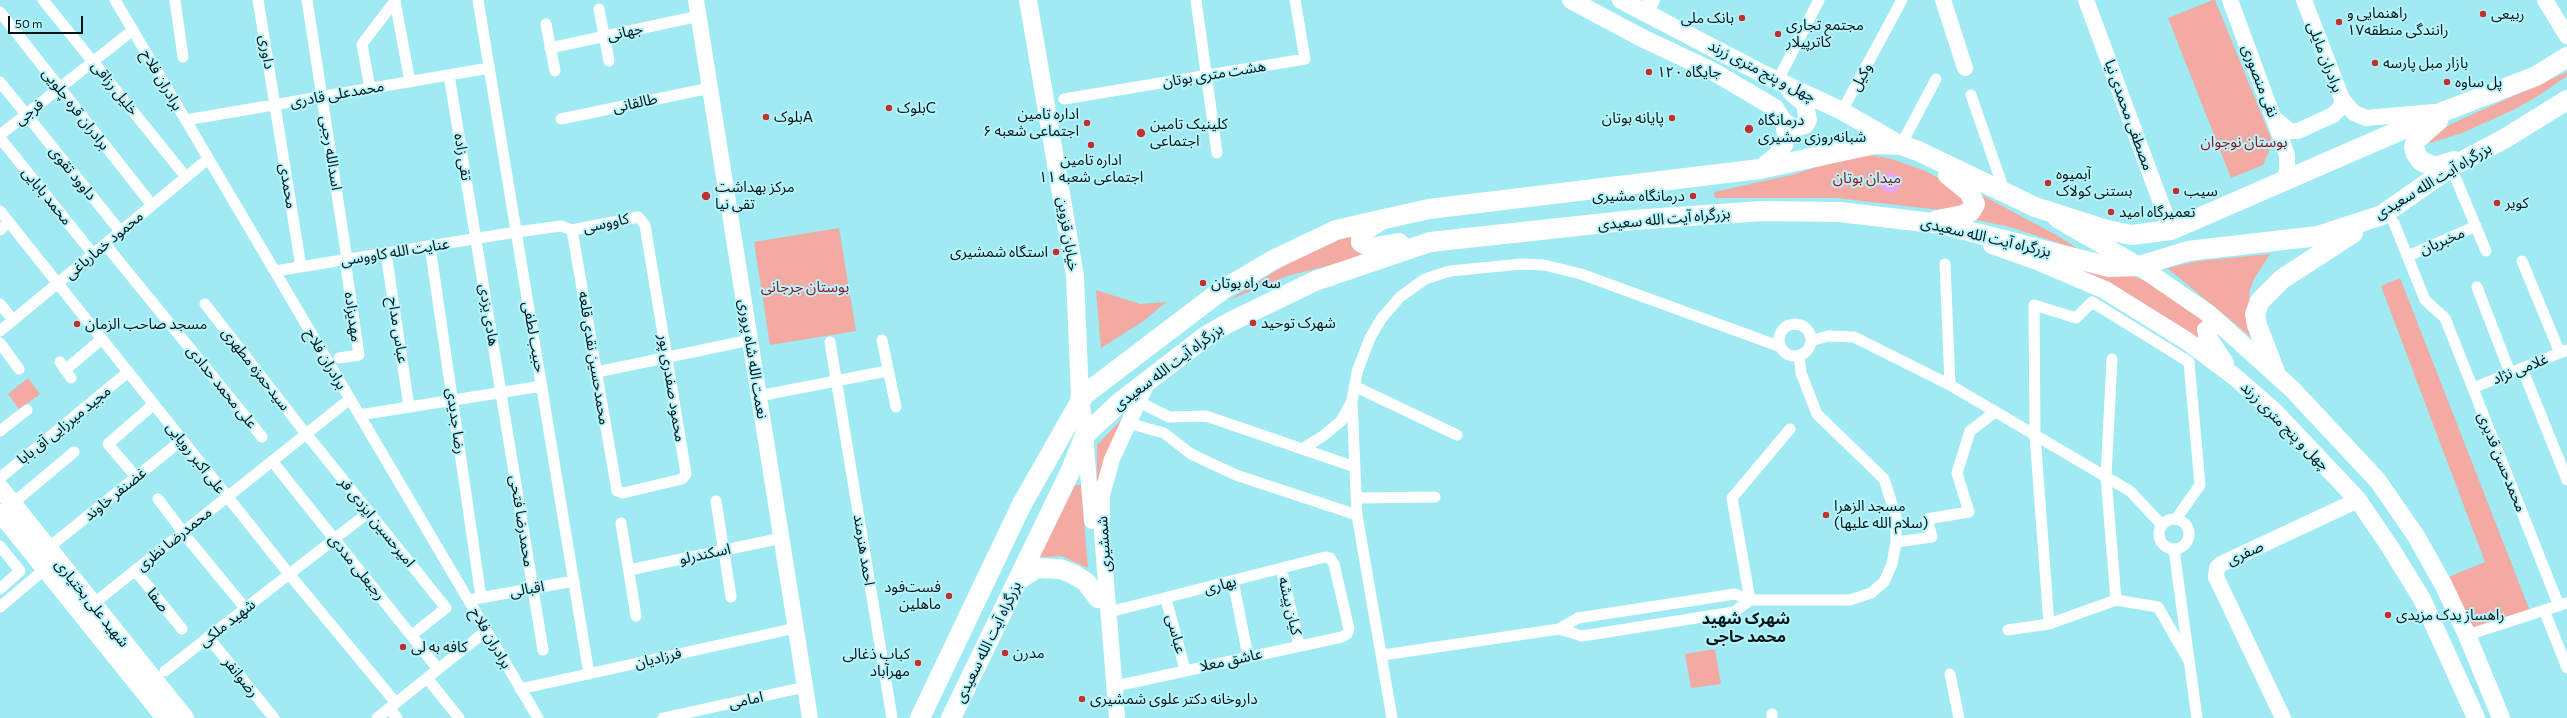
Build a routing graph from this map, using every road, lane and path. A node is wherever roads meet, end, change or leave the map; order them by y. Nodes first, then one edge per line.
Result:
1 (43, 0) edge
2 (115, 0) edge
3 (175, 0) edge
4 (258, 0) edge
5 (307, 0) edge
6 (478, 0) edge
7 (696, 0) edge
8 (1028, 0) edge
9 (1196, 0) edge
10 (1295, 0) edge
11 (1571, 0) edge
12 (1621, 0) edge
13 (1819, 0) edge
14 (1902, 0) edge
15 (1943, 0) edge
16 (2086, 0) edge
17 (2230, 0) edge
18 (2304, 0) edge
19 (2545, 0) edge
20 (1649, 6) edge
21 (599, 8) dead end
22 (0, 12) edge
23 (699, 16) junction
24 (546, 24) dead end
25 (133, 30) junction
26 (604, 36) junction
27 (2567, 36) edge
28 (550, 48) junction
29 (183, 56) dead end
30 (2567, 56) edge
31 (609, 61) dead end
32 (93, 62) junction
33 (489, 68) junction
34 (1965, 68) dead end
35 (555, 71) dead end
36 (449, 75) junction
37 (1206, 75) junction
38 (1772, 78) junction
39 (1936, 79) dead end
40 (0, 82) edge
41 (410, 82) junction
42 (60, 88) junction
43 (710, 88) junction
44 (370, 89) junction
45 (1972, 95) dead end
46 (322, 97) junction
47 (1064, 99) dead end
48 (2342, 99) junction
49 (2567, 100) edge
50 (2466, 103) junction
51 (275, 105) junction
52 (1842, 111) junction
53 (2445, 111) junction
54 (26, 114) junction
55 (561, 119) dead end
56 (186, 120) junction
57 (2275, 120) junction
58 (1784, 122) junction
59 (0, 135) edge
60 (0, 138) edge
61 (1909, 148) junction
62 (2481, 150) junction
63 (1217, 153) dead end
64 (208, 159) junction
65 (2451, 166) junction
66 (1760, 169) junction
67 (186, 177) junction
68 (2279, 184) junction
69 (2006, 194) junction
70 (152, 205) junction
71 (2035, 207) junction
72 (0, 211) edge
73 (1384, 219) junction
74 (2388, 219) junction
75 (9, 222) junction
76 (1921, 222) junction
77 (645, 225) joint
78 (2476, 226) junction
79 (0, 230) edge
80 (572, 230) junction
81 (2171, 230) junction
82 (120, 231) junction
83 (516, 232) junction
84 (476, 238) junction
85 (1430, 242) junction
86 (105, 244) junction
87 (430, 246) junction
88 (2486, 251) dead end
89 (386, 253) junction
90 (93, 254) junction
91 (2408, 256) junction
92 (346, 260) junction
93 (2522, 261) dead end
94 (1945, 264) dead end
95 (2139, 266) junction
96 (301, 267) junction
97 (275, 271) junction
98 (58, 283) junction
99 (2477, 287) dead end
100 (0, 304) edge
101 (205, 304) dead end
102 (2445, 318) joint
103 (13, 320) junction
104 (2219, 323) junction
105 (0, 331) edge
106 (102, 339) junction
107 (750, 340) junction
108 (882, 340) dead end
109 (1811, 341) junction
110 (830, 342) dead end
111 (0, 343) edge
112 (1781, 347) junction
113 (2563, 352) edge
114 (1799, 355) junction
115 (667, 357) junction
116 (339, 358) dead end
117 (2112, 359) dead end
118 (2522, 368) junction
119 (19, 369) dead end
120 (65, 370) dead end
121 (887, 371) junction
122 (128, 372) junction
123 (597, 372) junction
124 (2275, 372) junction
125 (2510, 373) junction
126 (2235, 377) junction
127 (1149, 380) junction
128 (836, 381) junction
129 (1950, 385) junction
130 (542, 386) junction
131 (1354, 386) junction
132 (2473, 388) junction
133 (502, 392) junction
134 (759, 396) junction
135 (1080, 398) junction
136 (350, 399) junction
137 (453, 400) junction
138 (1138, 401) junction
139 (1352, 401) junction
140 (154, 404) junction
141 (409, 407) junction
142 (896, 408) dead end
143 (27, 410) dead end
144 (1995, 412) junction
145 (360, 415) junction
146 (1128, 423) junction
147 (1790, 429) dead end
148 (0, 431) edge
149 (307, 435) junction
150 (1085, 435) junction
151 (1457, 435) dead end
152 (2035, 435) junction
153 (262, 437) dead end
154 (182, 440) junction
155 (1302, 449) junction
156 (74, 452) dead end
157 (276, 466) dead end
158 (1355, 467) junction
159 (136, 477) junction
160 (2106, 477) junction
161 (0, 478) edge
162 (2567, 480) edge
163 (615, 486) joint
164 (0, 488) edge
165 (227, 497) junction
166 (1435, 497) dead end
167 (1357, 498) junction
168 (158, 499) dead end
169 (2358, 500) junction
170 (716, 501) dead end
171 (6, 508) edge
172 (369, 512) junction
173 (1357, 515) junction
174 (2176, 519) junction
175 (621, 523) dead end
176 (2162, 525) junction
177 (186, 536) junction
178 (782, 538) junction
179 (334, 539) junction
180 (1896, 542) junction
181 (0, 546) edge
182 (48, 548) junction
183 (723, 550) junction
184 (2174, 550) junction
185 (1281, 568) junction
186 (45, 569) junction
187 (135, 570) junction
188 (629, 570) junction
189 (289, 574) junction
190 (1018, 580) junction
191 (574, 581) junction
192 (1233, 581) junction
193 (533, 588) junction
194 (0, 589) edge
195 (481, 597) junction
196 (730, 597) dead end
197 (1166, 599) junction
198 (468, 600) junction
199 (1750, 600) junction
200 (2116, 600) junction
201 (93, 604) junction
202 (2563, 604) edge
203 (1103, 605) junction
204 (0, 607) edge
205 (245, 608) junction
206 (2544, 610) junction
207 (636, 616) dead end
208 (2049, 624) junction
209 (796, 628) junction
210 (182, 629) dead end
211 (1559, 629) junction
212 (2008, 630) dead end
213 (486, 631) junction
214 (1347, 634) joint
215 (412, 635) junction
216 (2467, 635) junction
217 (208, 637) junction
218 (1299, 645) junction
219 (543, 650) dead end
220 (1383, 655) junction
221 (1248, 656) junction
222 (2189, 661) junction
223 (2567, 668) edge
224 (438, 669) junction
225 (1185, 670) junction
226 (165, 671) dead end
227 (589, 674) junction
228 (1950, 674) dead end
229 (427, 678) junction
230 (805, 686) junction
231 (1110, 687) junction
232 (520, 689) junction
233 (392, 706) junction
234 (165, 718) edge
235 (184, 718) edge
236 (274, 718) edge
237 (377, 718) edge
238 (397, 718) edge
239 (459, 718) edge
240 (538, 718) edge
241 (663, 718) edge
242 (810, 718) edge
243 (892, 718) edge
244 (920, 718) edge
245 (951, 718) edge
246 (1107, 718) edge
247 (1117, 718) edge
248 (1392, 718) edge
249 (1958, 718) edge
250 (2197, 718) edge
251 (2283, 718) edge
252 (2476, 718) edge
253 (2501, 718) edge

1 - 32 street, خلیل رزاقی
2 - 25 street, برادران فلاح
3 - 29 street
4 - 51 street, داوری
5 - 46 street, اسدالله رجبی
6 - 33 street, حبیب لطفی
7 - 23 main road, نعمت الله شاه پروری
8 - 135 main road, خیابان قزوین
9 - 37 street
10 - 37 street, هشت متری بوتان
11 - 58 main road, چهل و پنج متری زرند
12 - 20 main road, چهل و پنج متری زرند
13 - 38 street
14 - 52 street, وکیل
15 - 34 main road
16 - 81 main road, مصطفی محمدی نیا
17 - 57 main road, نقی منصوری
18 - 48 main road, برادران مایلی
19 - 27 main road
20 - 38 main road, چهل و پنج متری زرند
21 - 26 street
22 - 42 street, برادران قره چلویی
23 - 26 street, جهانی
23 - 43 main road, نعمت الله شاه پروری
24 - 28 street
25 - 32 street, فرجی
25 - 56 street, برادران فلاح
26 - 28 street, جهانی
26 - 31 street
28 - 35 street
30 - 50 highway, بزرگراه آیت الله سعیدی
32 - 42 street, فرجی
32 - 67 street, خلیل رزاقی
33 - 36 street, محمدعلی قادری
33 - 83 street, حبیب لطفی
36 - 41 street, محمدعلی قادری
36 - 84 street, تقی زاده
37 - 47 street, هشت متری بوتان
37 - 63 street
38 - 52 main road, چهل و پنج متری زرند
38 - 58 main road
39 - 61 street
40 - 54 street, داوود تقوی
41 - 44 street, محمدعلی قادری
41 - 44 street
42 - 54 street, فرجی
42 - 70 street, برادران قره چلویی
43 - 55 street, طالقانی
43 - 107 main road, نعمت الله شاه پروری
44 - 46 street, محمدعلی قادری
45 - 69 street
46 - 51 street, محمدعلی قادری
46 - 92 street, اسدالله رجبی
48 - 53 main road, برادران مایلی
48 - 57 main road
49 - 62 highway, بزرگراه آیت الله سعیدی
50 - 53 highway, بزرگراه آیت الله سعیدی
50 - 62 highway
51 - 56 street, محمدعلی قادری
51 - 96 street, محمدی
52 - 61 main road, چهل و پنج متری زرند
53 - 68 highway, بزرگراه آیت الله سعیدی
54 - 59 street, فرجی
54 - 82 street, داوود تقوی
56 - 64 street, برادران فلاح
57 - 68 main road, نقی منصوری
58 - 66 main road
60 - 90 street, محمد بابایی
61 - 66 highway, بزرگراه آیت الله سعیدی
61 - 69 highway, بزرگراه آیت الله سعیدی
61 - 76 highway
62 - 65 highway, بزرگراه آیت الله سعیدی
64 - 67 street, محمود خمارباغی
64 - 97 street, برادران فلاح
65 - 74 highway, بزرگراه آیت الله سعیدی
65 - 78 street, مخبریان
66 - 73 highway, بزرگراه آیت الله سعیدی
67 - 70 street, محمود خمارباغی
68 - 81 highway, بزرگراه آیت الله سعیدی
69 - 71 highway, بزرگراه آیت الله سعیدی
70 - 82 street, محمود خمارباغی
71 - 81 highway, بزرگراه آیت الله سعیدی
71 - 95 main road, چهل و پنج متری زرند
72 - 75 street, علی اکبر رویایی
73 - 85 highway
73 - 135 highway, بزرگراه آیت الله سعیدی
74 - 91 street, مخبریان
74 - 95 highway, بزرگراه آیت الله سعیدی
74 - 124 highway
75 - 79 street
75 - 98 street, علی اکبر رویایی
76 - 85 highway, بزرگراه آیت الله سعیدی
76 - 95 highway, بزرگراه آیت الله سعیدی
76 - 126 main road, چهل و پنج متری زرند
77 - 80 street, کاووسی
77 - 115 street, محمود صفدری پور
78 - 88 street, مخبریان
78 - 91 street, مخبریان
80 - 83 street, کاووسی
80 - 123 street, محمدحسین نقدی قلعه
82 - 86 street, محمود خمارباغی
83 - 84 street, عنایت‌ الله کاووسی
83 - 130 street, حبیب لطفی
84 - 87 street, عنایت‌ الله کاووسی
84 - 133 street, هادی یزدی
85 - 127 highway, بزرگراه آیت الله سعیدی
86 - 90 street, محمود خمارباغی
86 - 153 street, علی محمد حدادی
87 - 89 street, عنایت‌ الله کاووسی
87 - 137 street, رضا جدیدی
89 - 92 street, عنایت‌ الله کاووسی
89 - 141 street, عباس مداح
90 - 98 street, محمود خمارباغی
91 - 102 street, مخبریان
92 - 96 street, عنایت‌ الله کاووسی
92 - 116 street, مهدیزاده
93 - 113 street
94 - 129 street
95 - 104 main road, چهل و پنج متری زرند
96 - 97 street, عنایت‌ الله کاووسی
97 - 136 street, برادران فلاح
98 - 103 street, محمود خمارباغی
98 - 106 street, علی اکبر رویایی
99 - 125 street
100 - 103 street
101 - 149 street, سیدحمزه مطهری
102 - 132 street, محمدحسن قدیری
103 - 105 street, محمود خمارباغی
104 - 124 main road, چهل و پنج متری زرند
104 - 126 main road
106 - 120 street
106 - 122 street, علی اکبر رویایی
107 - 115 street
107 - 134 main road, نعمت الله شاه پروری
108 - 121 street
109 - 112 street
109 - 114 street
109 - 129 street
110 - 128 street, احمد هنرمند
111 - 119 street
112 - 114 street
112 - 131 street
113 - 118 street, غلامی نژاد
114 - 180 street
115 - 123 street
115 - 163 street, محمود صفدری پور
117 - 160 street
118 - 125 street, غلامی نژاد
118 - 162 street
121 - 128 street
121 - 142 street
122 - 140 street, علی اکبر رویایی
122 - 161 street, مجید میرزایی آق بابا
123 - 163 street, محمدحسین نقدی قلعه
124 - 216 main road, چهل و پنج متری زرند
125 - 132 street, غلامی نژاد
126 - 169 main road, چهل و پنج متری زرند
127 - 138 main road, شمشیری
127 - 150 highway, بزرگراه آیت الله سعیدی
128 - 134 street
128 - 243 street, احمد هنرمند
129 - 144 street
130 - 133 street
130 - 191 street, حبیب لطفی
131 - 139 street
131 - 151 street
132 - 202 street, محمدحسن قدیری
133 - 137 street
133 - 193 street, محمدرضا فتحی
134 - 178 main road, نعمت الله شاه پروری
135 - 150 main road, خیابان قزوین
135 - 244 highway, بزرگراه آیت الله سعیدی
136 - 145 street, برادران فلاح
136 - 149 street, محمدرضا نظری
137 - 141 street
137 - 195 street, رضا جدیدی
138 - 146 main road, شمشیری
138 - 155 street
139 - 155 street
139 - 158 street
140 - 154 street, علی اکبر رویایی
140 - 159 street
141 - 145 street
143 - 148 street
144 - 152 street
144 - 180 street
145 - 198 street, برادران فلاح
146 - 173 street
146 - 203 main road, شمشیری
147 - 199 street
149 - 165 street, محمدرضا نظری
149 - 172 street, امیرحسین ایزدی فر
150 - 190 highway, بزرگراه آیت الله سعیدی
150 - 203 main road, شمشیری
152 - 160 street
152 - 174 street
152 - 208 street
154 - 159 street, غضنفر خاوند
154 - 165 street, علی اکبر رویایی
155 - 158 street
156 - 171 street
157 - 179 street, رجبعلی مددی
158 - 167 street
159 - 182 street, غضنفر خاوند
160 - 176 street
160 - 200 street
164 - 171 main road, شهید علی بختیاری
165 - 177 street, محمدرضا نظری
165 - 189 street, علی اکبر رویایی
166 - 167 street
167 - 173 street
168 - 177 street
169 - 251 main road, صفری
169 - 252 main road, چهل و پنج متری زرند
170 - 183 street
171 - 182 main road, شهید علی بختیاری
171 - 186 main road, شهید علی بختیاری
172 - 179 street, شهید ملکی
172 - 215 street, امیرحسین ایزدی فر
173 - 220 street
174 - 176 street
174 - 184 street
175 - 188 street
176 - 184 street
177 - 187 street, محمدرضا نظری
177 - 205 street
178 - 183 street, اسکندرلو
178 - 209 main road, نعمت الله شاه پروری
179 - 189 street, شهید ملکی
179 - 215 street, رجبعلی مددی
180 - 199 street
181 - 194 street
182 - 201 main road, شهید علی بختیاری
183 - 188 street, اسکندرلو
183 - 196 street
184 - 222 street
185 - 192 street, بهاری
185 - 214 street, بهاری
185 - 218 street, کیان پیشه
186 - 204 street
186 - 234 main road, شهید علی بختیاری
187 - 201 street, محمدرضا نظری
187 - 210 street, صفا
188 - 207 street
189 - 205 street, شهید ملکی
189 - 233 street, علی اکبر رویایی
190 - 203 highway
190 - 245 highway, بزرگراه آیت الله سعیدی
191 - 193 street, اقبالی
191 - 227 street, حبیب لطفی
192 - 197 street, بهاری
192 - 221 street
193 - 195 street, اقبالی
193 - 219 street, محمدرضا فتحی
195 - 198 street, اقبالی
197 - 203 street, بهاری
197 - 225 street, عباسی
198 - 213 street, برادران فلاح
199 - 211 street
199 - 211 street
200 - 208 street
200 - 222 street
201 - 235 main road, شهید علی بختیاری
202 - 206 street
203 - 231 main road, شمشیری
205 - 217 street, شهید ملکی
206 - 216 street
206 - 223 street
208 - 212 street
209 - 227 street, فرزادیان
209 - 230 main road, نعمت الله شاه پروری
211 - 220 street
213 - 224 street
213 - 232 street, برادران فلاح
214 - 218 street, عاشق معلا
215 - 224 street, رجبعلی مددی
216 - 253 main road, چهل و پنج متری زرند
217 - 226 street, شهید ملکی
217 - 236 street, رضوانفر
218 - 221 street, عاشق معلا
220 - 248 street
221 - 225 street, عاشق معلا
222 - 250 street
224 - 229 street
225 - 231 street, عاشق معلا
227 - 232 street, فرزادیان
228 - 249 street
229 - 233 street
229 - 239 street
230 - 241 street, امامی
230 - 242 main road, نعمت الله شاه پروری
231 - 246 main road, شمشیری
231 - 247 main road, شمشیری
232 - 240 street, برادران فلاح
233 - 237 street
233 - 238 street, علی اکبر رویایی

